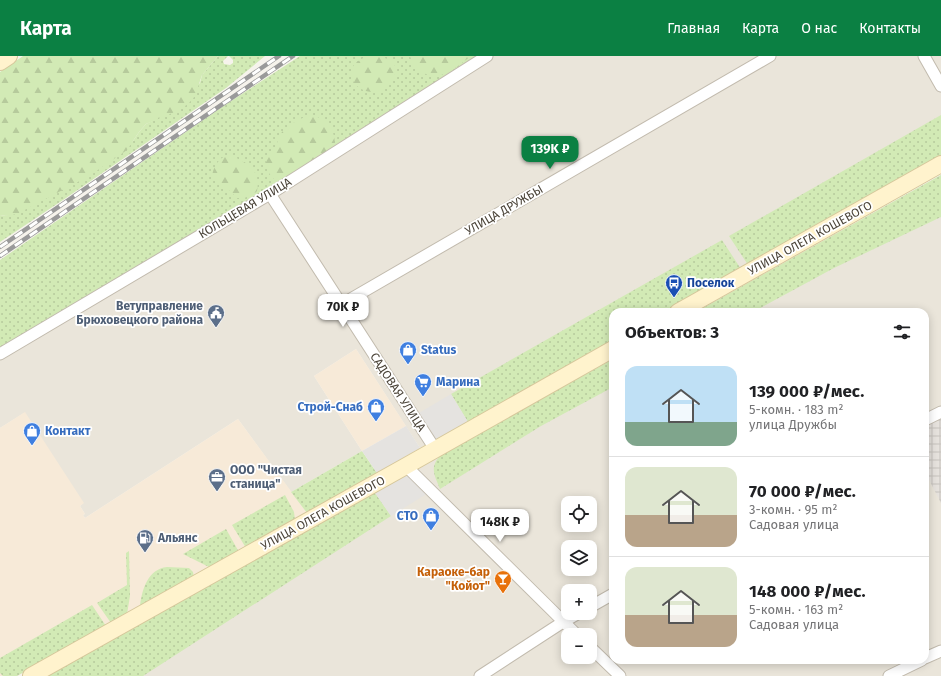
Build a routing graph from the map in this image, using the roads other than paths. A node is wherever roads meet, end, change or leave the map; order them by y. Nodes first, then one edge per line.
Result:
1 (9, 56) edge
2 (487, 56) edge
3 (770, 56) edge
4 (924, 56) edge
5 (0, 62) edge
6 (941, 86) edge
7 (941, 164) edge
8 (270, 194) junction
9 (342, 304) junction
10 (685, 308) edge
11 (609, 351) edge
12 (0, 354) edge
13 (941, 412) edge
14 (929, 418) edge
15 (436, 449) junction
16 (406, 466) junction
17 (609, 596) edge
18 (597, 603) edge
19 (567, 620) edge
20 (563, 622) junction
21 (569, 628) edge
22 (941, 651) edge
23 (597, 654) edge
24 (929, 656) edge
25 (914, 664) edge
26 (31, 676) edge
27 (480, 676) edge
28 (620, 676) edge
29 (889, 676) edge

1 - 5 street
2 - 8 street, КОЛЬЦЕВАЯ УЛИЦА
3 - 9 street, УЛИЦА ДРУЖБЫ
4 - 6 street
7 - 10 street, УЛИЦА ОЛЕГА КОШЕВОГО
8 - 9 street, САДОВАЯ УЛИЦА
8 - 12 street, КОЛЬЦЕВАЯ УЛИЦА
9 - 15 street, САДОВАЯ УЛИЦА
11 - 15 street, УЛИЦА ОЛЕГА КОШЕВОГО
13 - 14 street
15 - 16 street, УЛИЦА ОЛЕГА КОШЕВОГО
16 - 20 street
16 - 26 street, УЛИЦА ОЛЕГА КОШЕВОГО
17 - 18 street
19 - 20 street
20 - 21 street
20 - 27 street
22 - 24 street
23 - 28 street
25 - 29 street

